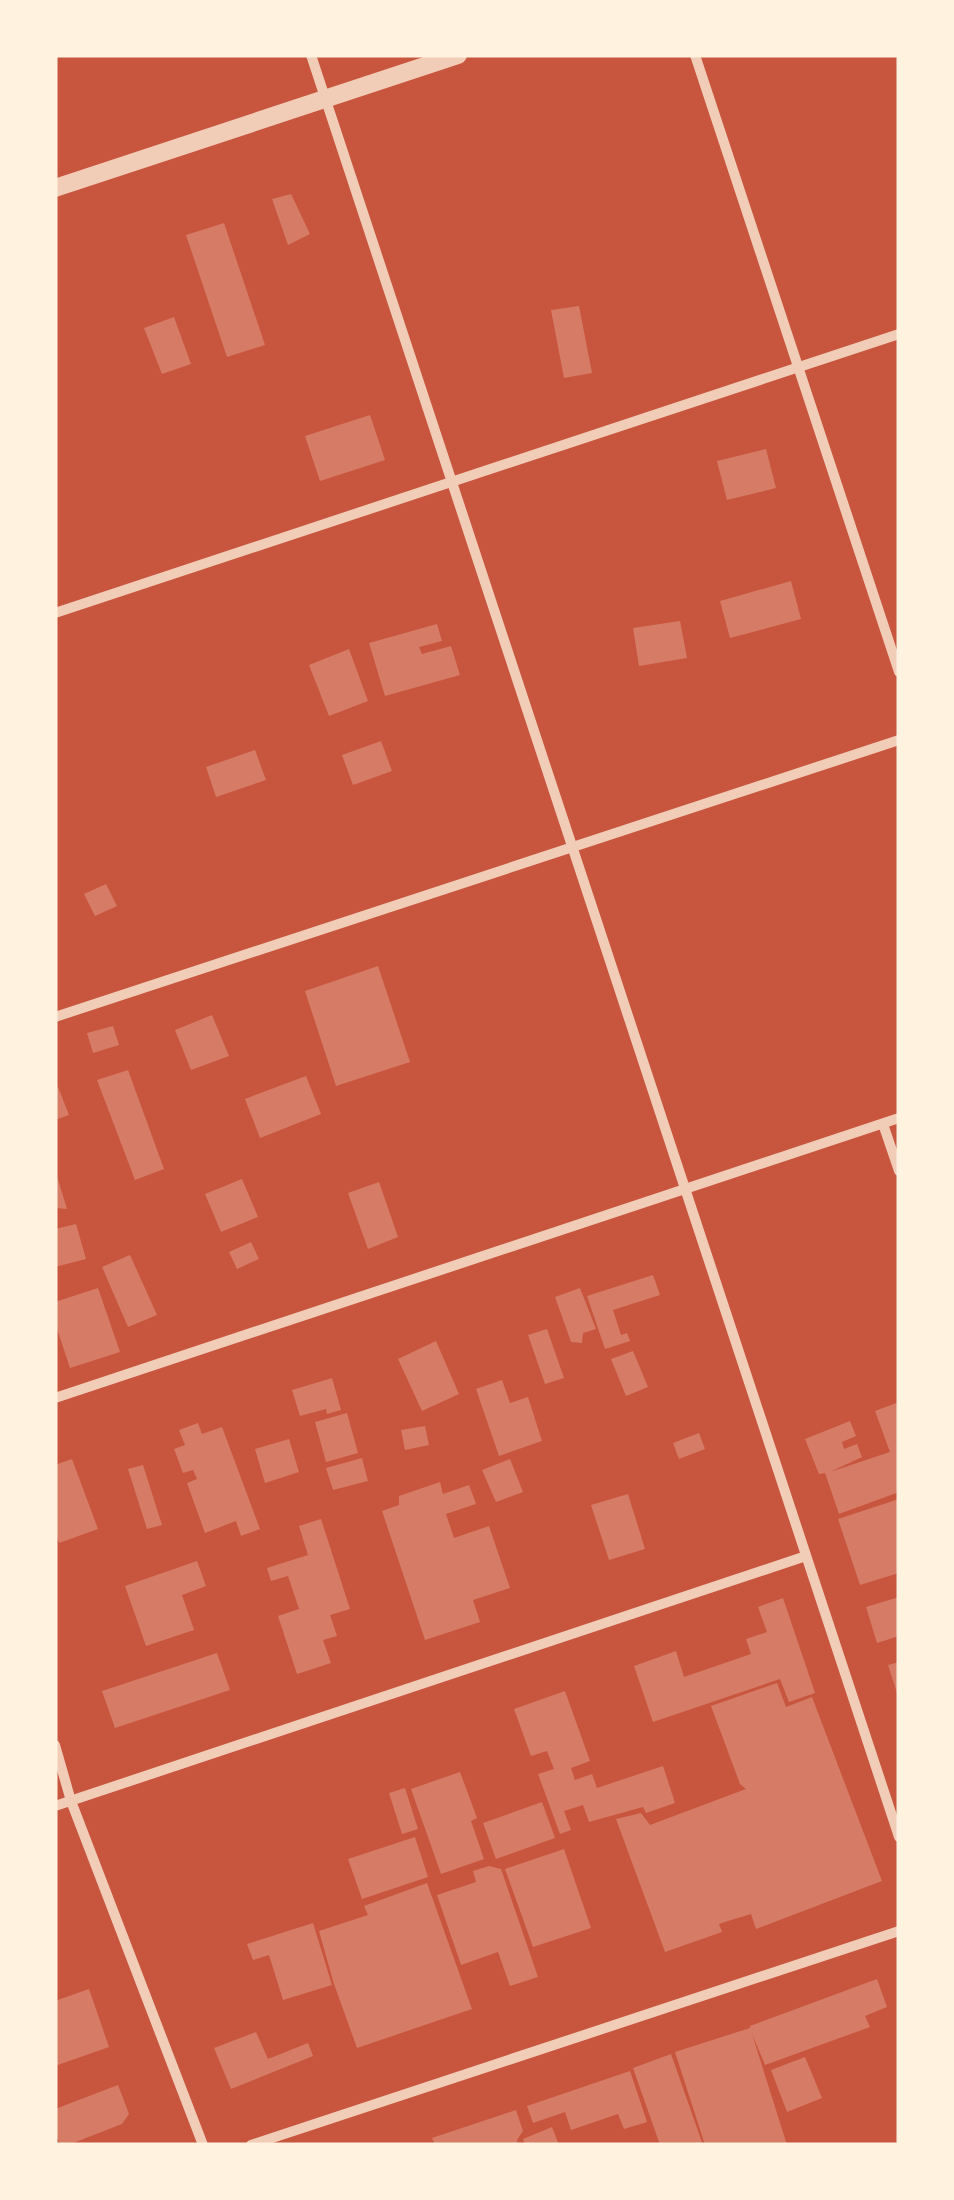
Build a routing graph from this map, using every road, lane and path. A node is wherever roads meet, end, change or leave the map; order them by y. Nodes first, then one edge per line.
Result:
1 (311, 55) edge
2 (458, 55) edge
3 (695, 55) edge
4 (326, 98) junction
5 (55, 188) edge
6 (899, 334) edge
7 (798, 367) junction
8 (452, 482) junction
9 (55, 613) edge
10 (899, 672) edge
11 (899, 740) edge
12 (572, 847) junction
13 (55, 1016) edge
14 (899, 1118) edge
15 (883, 1124) junction
16 (899, 1171) edge
17 (685, 1189) junction
18 (55, 1398) edge
19 (806, 1556) junction
20 (55, 1745) edge
21 (71, 1802) junction
22 (55, 1806) edge
23 (899, 1838) edge
24 (899, 1931) edge
25 (203, 2145) edge
26 (250, 2145) edge

1 - 4 street
2 - 4 street
3 - 7 street
4 - 5 street
4 - 8 street
6 - 7 street
7 - 8 street
7 - 10 street
8 - 9 street
8 - 12 street
11 - 12 street
12 - 13 street
12 - 17 street
14 - 15 street
15 - 16 street
15 - 17 street
17 - 18 street
17 - 19 street
19 - 21 street
19 - 23 street
20 - 21 street
21 - 22 street
21 - 25 street
24 - 26 street

